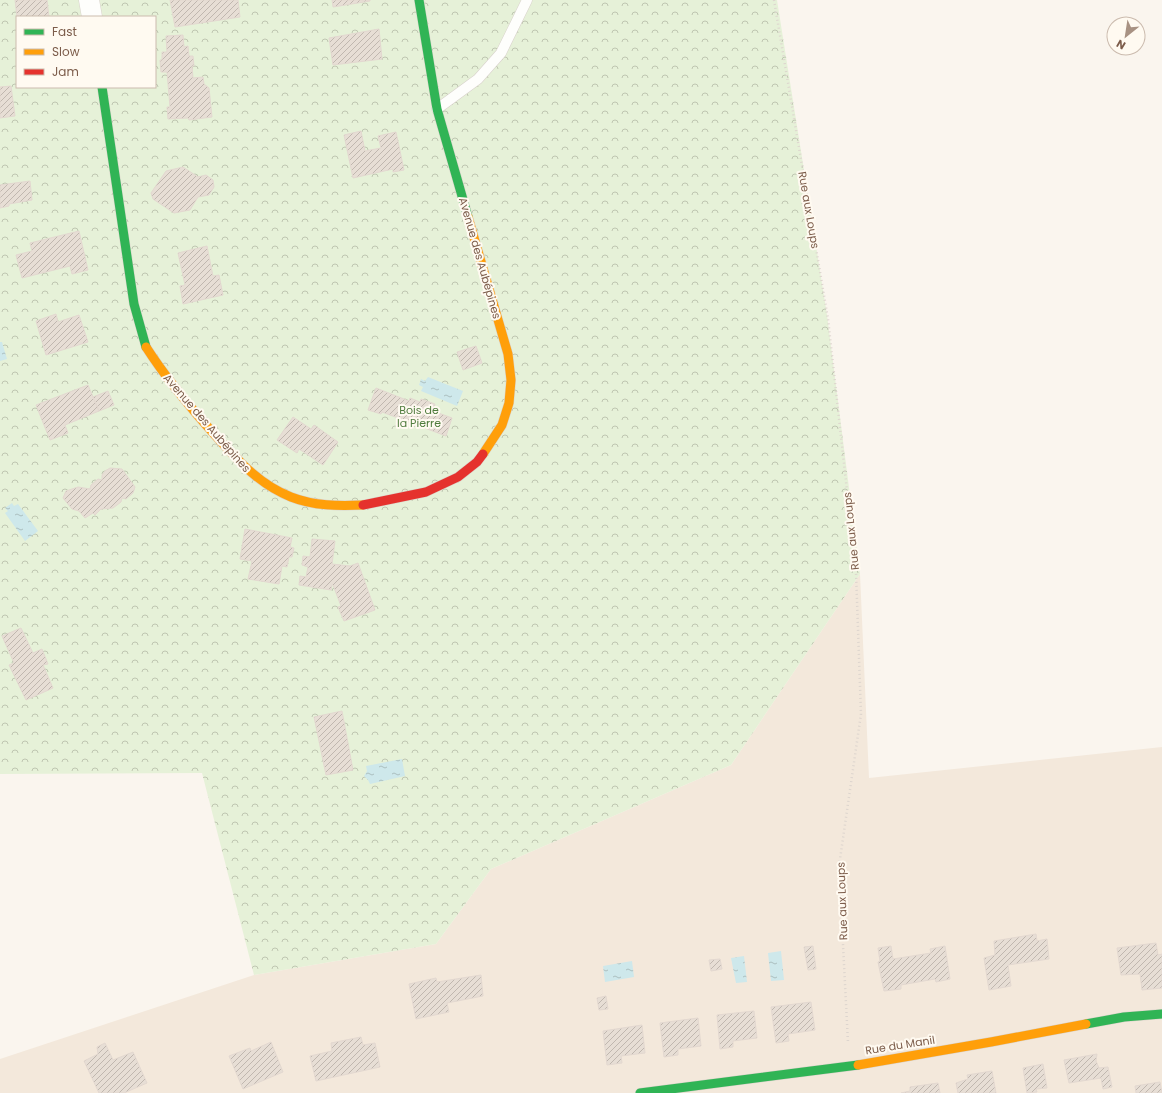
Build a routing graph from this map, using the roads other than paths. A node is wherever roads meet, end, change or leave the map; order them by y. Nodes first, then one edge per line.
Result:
1 (89, 0) edge
2 (419, 0) edge
3 (527, 0) edge
4 (92, 16) edge
5 (102, 88) edge
6 (437, 109) junction
7 (1162, 1014) edge
8 (1134, 1016) junction
9 (1149, 1022) dead end
10 (640, 1093) edge

1 - 4 street
2 - 6 street, Avenue des Aubépines
3 - 6 lane
5 - 6 street, Avenue des Aubépines
7 - 8 street, Rue du Manil
8 - 9 street
8 - 10 street, Rue du Manil

